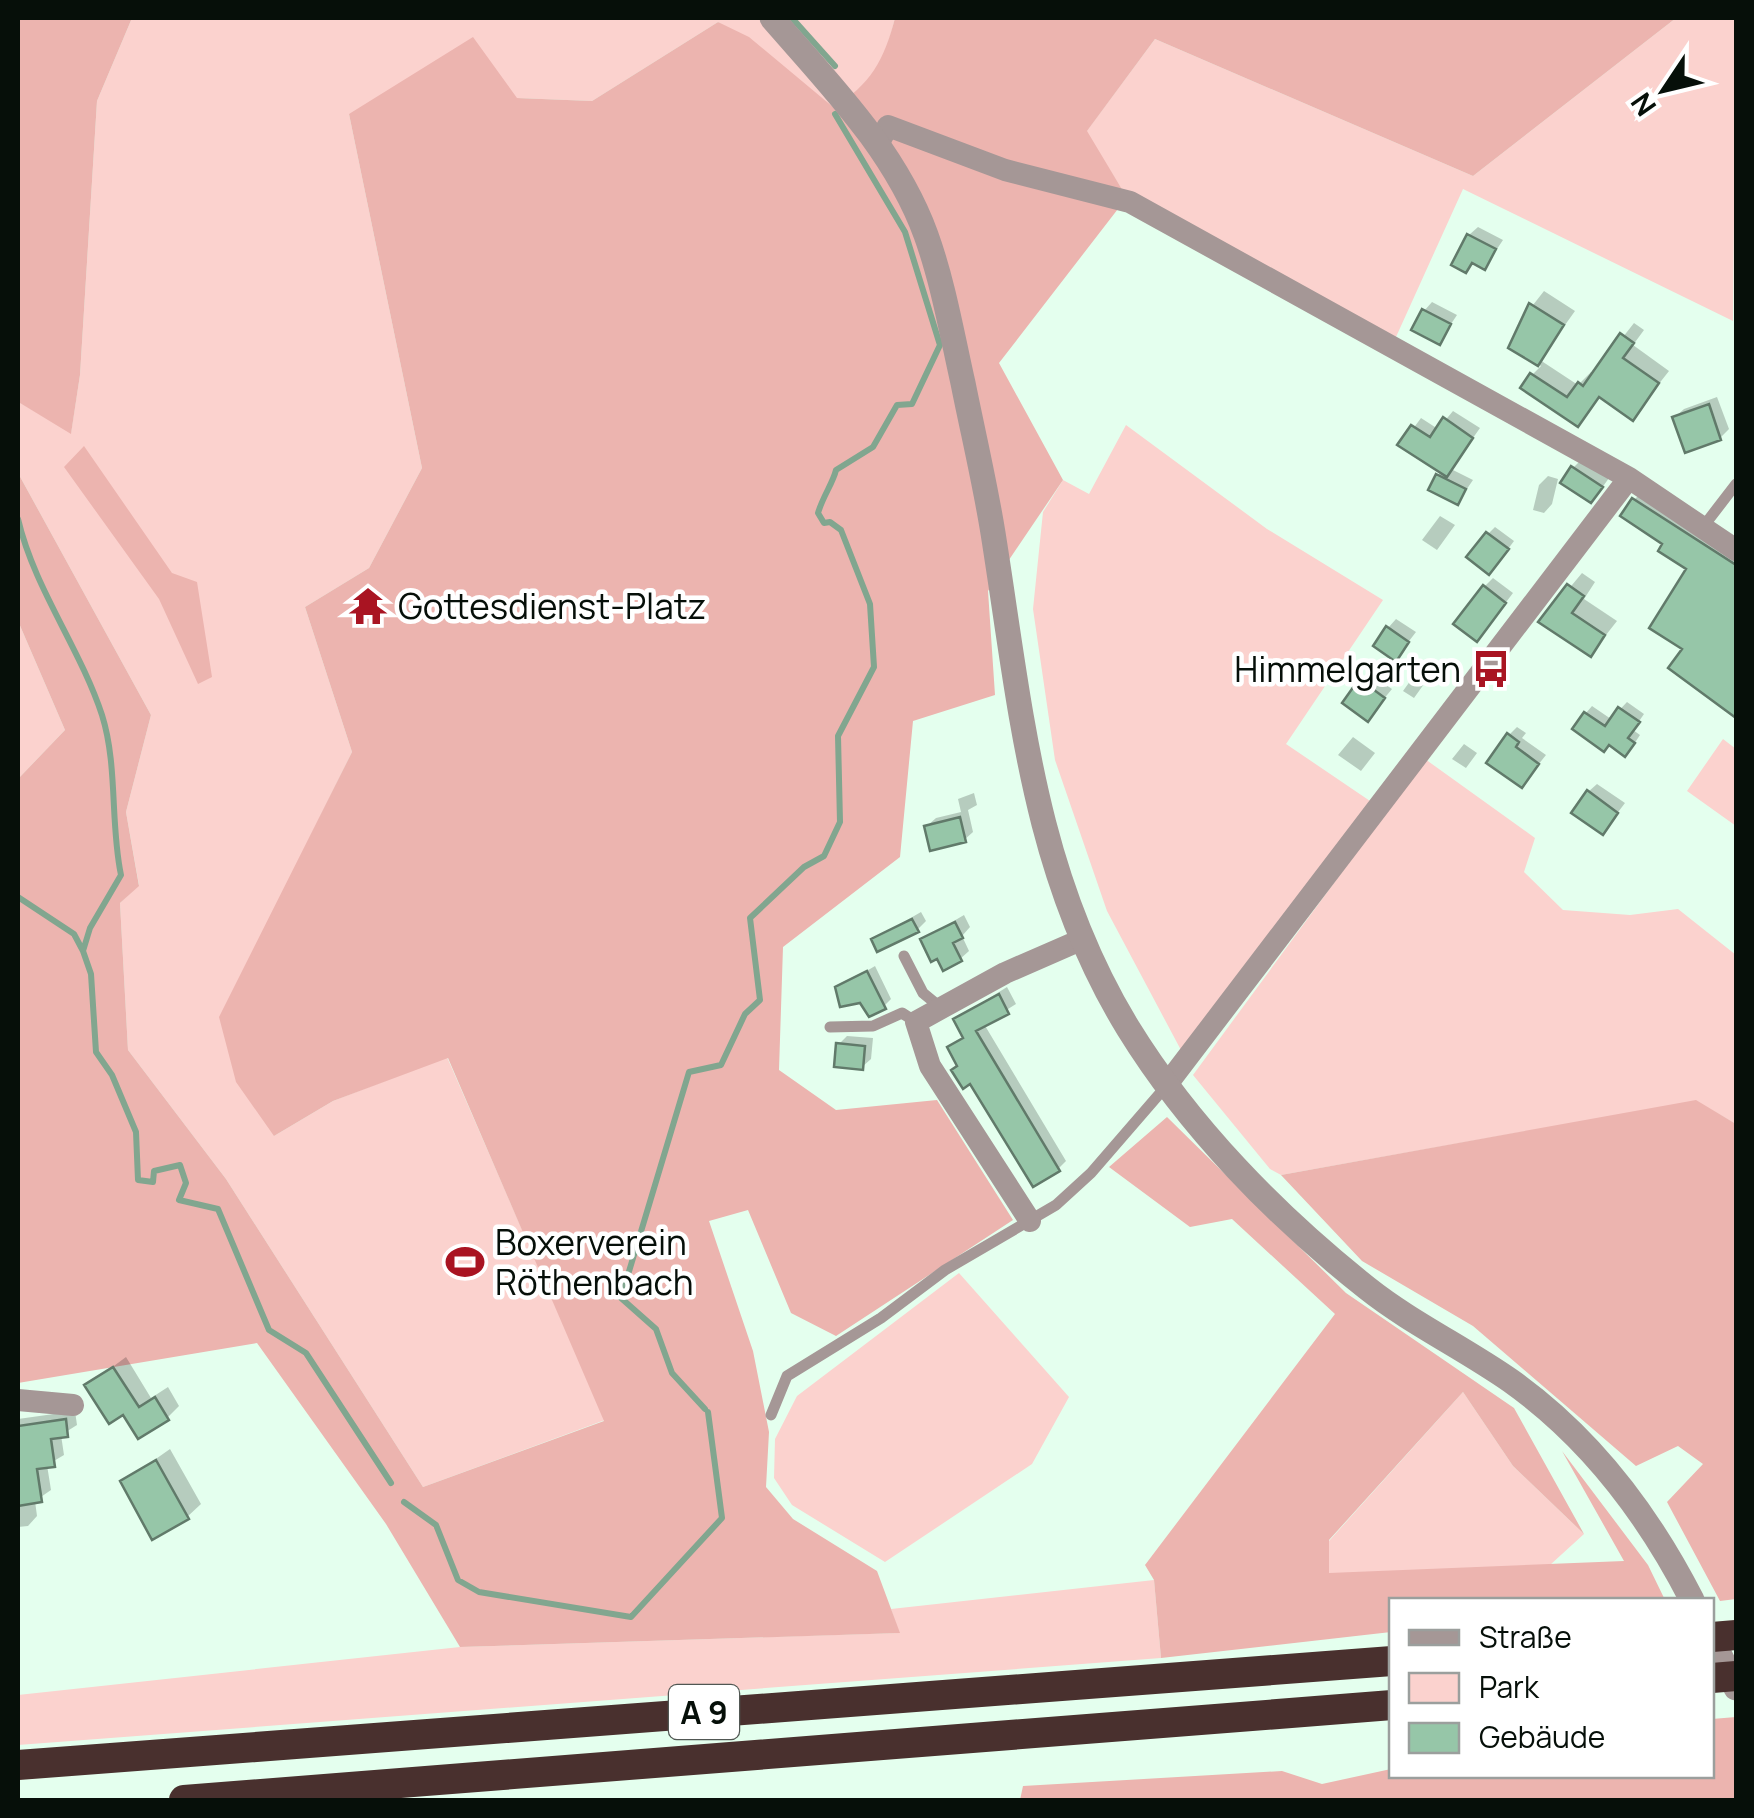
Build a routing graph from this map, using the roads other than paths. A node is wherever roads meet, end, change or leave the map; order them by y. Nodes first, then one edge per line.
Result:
1 (772, 18) edge
2 (879, 142) junction
3 (1630, 478) junction
4 (1736, 484) edge
5 (1703, 527) junction
6 (1736, 550) edge
7 (1082, 939) junction
8 (904, 956) dead end
9 (940, 1008) junction
10 (916, 1022) junction
11 (830, 1027) dead end
12 (1168, 1083) junction
13 (1030, 1221) junction
14 (18, 1400) edge
15 (73, 1405) dead end
16 (771, 1415) dead end
17 (1691, 1598) edge
18 (1714, 1642) edge
19 (1389, 1661) edge
20 (1736, 1688) edge
21 (1389, 1705) edge
22 (18, 1765) edge
23 (184, 1800) edge

1 - 2 street
2 - 3 street
2 - 7 street
3 - 5 street
3 - 12 street
4 - 5 lane
5 - 6 street
7 - 9 street
7 - 12 street
8 - 9 lane
9 - 10 street
10 - 11 lane
10 - 13 street
12 - 13 lane
12 - 17 street
13 - 16 lane
14 - 15 street
18 - 20 street
19 - 22 highway, A 9
21 - 23 highway, A 9

